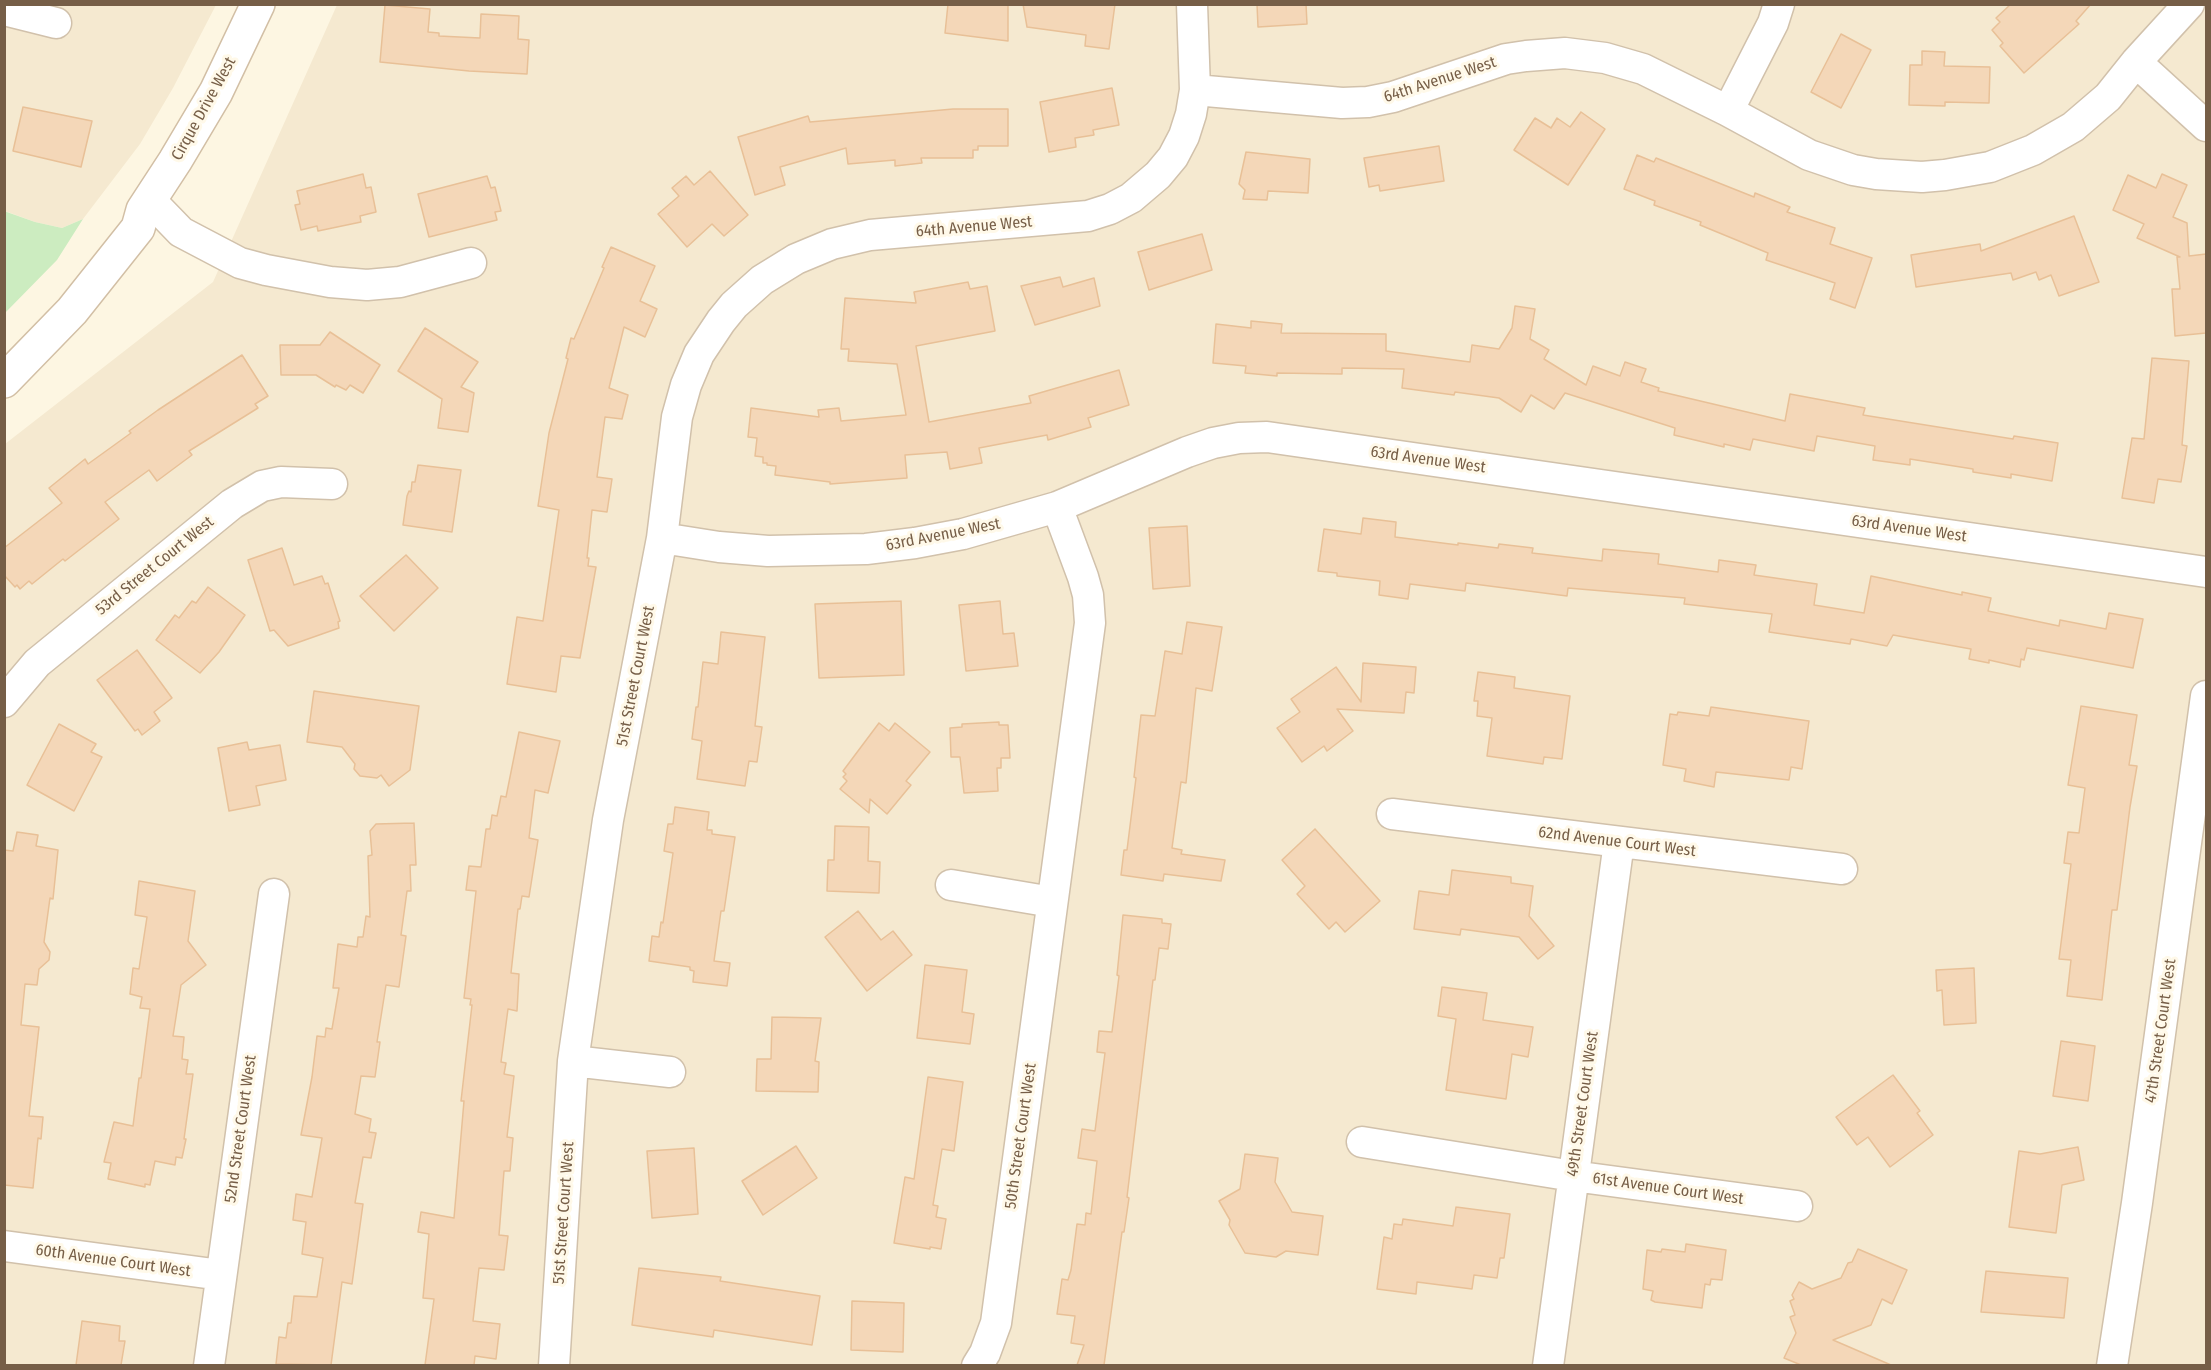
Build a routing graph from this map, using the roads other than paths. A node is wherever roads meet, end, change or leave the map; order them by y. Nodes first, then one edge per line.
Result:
1 (258, 4) edge
2 (1192, 4) edge
3 (1779, 4) edge
4 (2189, 4) edge
5 (4, 10) edge
6 (56, 23) dead end
7 (2136, 62) junction
8 (1195, 90) junction
9 (1728, 111) junction
10 (2206, 126) edge
11 (146, 205) junction
12 (471, 263) dead end
13 (735, 305) joint
14 (4, 352) edge
15 (4, 381) edge
16 (332, 484) dead end
17 (1057, 507) junction
18 (662, 537) junction
19 (2206, 572) edge
20 (2206, 696) edge
21 (4, 702) edge
22 (1392, 814) dead end
23 (1619, 842) junction
24 (1842, 869) dead end
25 (951, 885) dead end
26 (274, 894) dead end
27 (1052, 902) junction
28 (573, 1061) junction
29 (670, 1072) dead end
30 (1362, 1142) dead end
31 (1573, 1176) junction
32 (1797, 1206) dead end
33 (4, 1246) edge
34 (221, 1275) junction
35 (209, 1365) edge
36 (554, 1365) edge
37 (977, 1365) edge
38 (1548, 1365) edge
39 (2112, 1365) edge

1 - 11 main road, Cirque Drive West
2 - 8 street
3 - 9 street
4 - 7 street
5 - 6 street
7 - 9 street, 64th Avenue West
7 - 10 street
8 - 9 street, 64th Avenue West
8 - 13 street, 64th Avenue West
11 - 12 street
11 - 14 main road
11 - 15 main road, Cirque Drive West
13 - 18 street, 51st Street Court West
16 - 21 street, 53rd Street Court West
17 - 18 street, 63rd Avenue West
17 - 19 street, 63rd Avenue West
17 - 27 street, 50th Street Court West
18 - 28 street, 51st Street Court West
20 - 39 street, 47th Street Court West
22 - 23 street, 62nd Avenue Court West
23 - 24 street, 62nd Avenue Court West
23 - 31 street, 49th Street Court West
25 - 27 street
26 - 34 street, 52nd Street Court West
27 - 37 street, 50th Street Court West
28 - 29 street
28 - 36 street, 51st Street Court West
30 - 31 street, 61st Avenue Court West
31 - 32 street, 61st Avenue Court West
31 - 38 street, 49th Street Court West
33 - 34 street, 60th Avenue Court West
34 - 35 street, 52nd Street Court West

